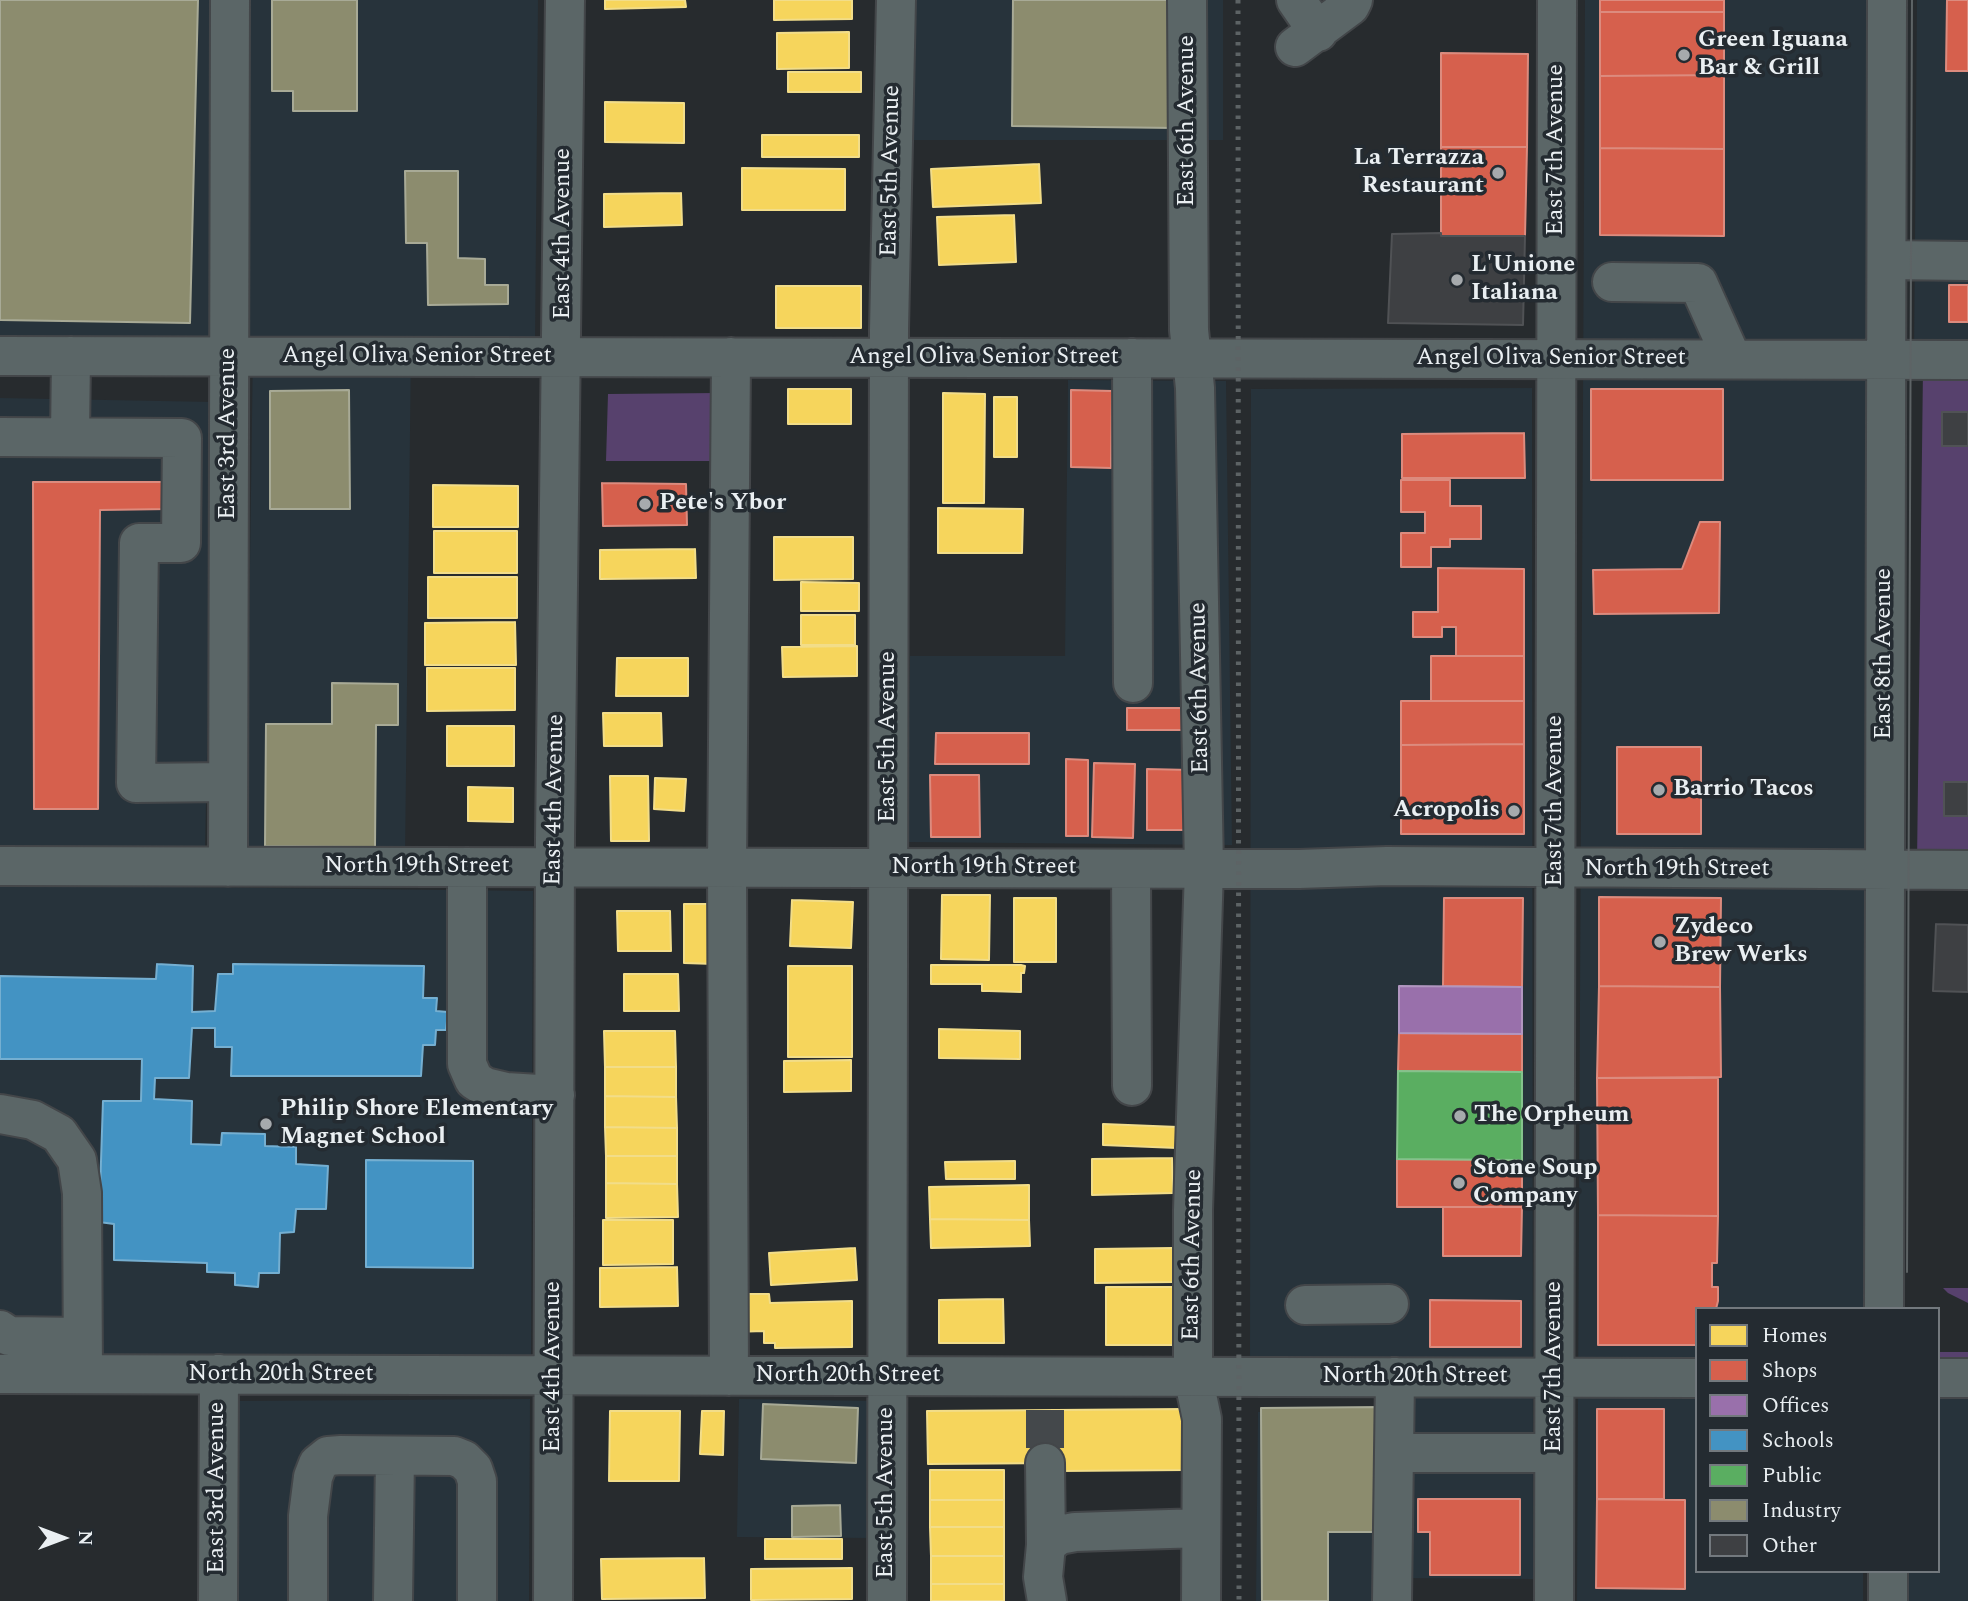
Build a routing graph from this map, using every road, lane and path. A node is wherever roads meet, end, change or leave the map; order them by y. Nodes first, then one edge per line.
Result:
1 (230, 0) edge
2 (565, 0) edge
3 (896, 0) edge
4 (1187, 0) edge
5 (1558, 0) edge
6 (1887, 0) edge
7 (1351, 2) edge
8 (1304, 13) edge
9 (1887, 260) junction
10 (1968, 261) edge
11 (1612, 282) dead end
12 (0, 356) edge
13 (71, 356) junction
14 (229, 356) junction
15 (563, 357) junction
16 (731, 357) junction
17 (889, 358) junction
18 (1132, 358) junction
19 (1192, 358) junction
20 (1557, 359) junction
21 (1732, 359) junction
22 (1886, 359) junction
23 (1968, 360) edge
24 (0, 437) edge
25 (70, 437) junction
26 (229, 542) junction
27 (181, 543) junction
28 (1133, 683) dead end
29 (228, 782) junction
30 (0, 866) edge
31 (228, 867) junction
32 (467, 867) junction
33 (555, 867) junction
34 (727, 868) junction
35 (888, 868) junction
36 (1131, 869) junction
37 (1204, 869) junction
38 (1556, 869) junction
39 (1884, 870) junction
40 (1968, 870) edge
41 (1132, 1086) dead end
42 (555, 1094) junction
43 (0, 1114) edge
44 (1389, 1304) dead end
45 (1305, 1305) dead end
46 (1884, 1307) edge
47 (0, 1330) edge
48 (82, 1356) junction
49 (0, 1374) edge
50 (219, 1374) junction
51 (554, 1375) junction
52 (729, 1376) junction
53 (887, 1376) junction
54 (1193, 1376) junction
55 (1395, 1377) junction
56 (1555, 1377) junction
57 (1695, 1378) edge
58 (1940, 1378) edge
59 (1968, 1378) edge
60 (1394, 1453) junction
61 (1555, 1454) junction
62 (395, 1455) junction
63 (1045, 1463) tunnel mouth
64 (1201, 1528) junction
65 (1046, 1545) junction
66 (1888, 1573) edge
67 (218, 1601) edge
68 (308, 1601) edge
69 (393, 1601) edge
70 (477, 1601) edge
71 (554, 1601) edge
72 (887, 1601) edge
73 (1047, 1601) edge
74 (1201, 1601) edge
75 (1392, 1601) edge
76 (1554, 1601) edge
77 (1888, 1601) edge

1 - 14 street, East 3rd Avenue
2 - 15 street, East 4th Avenue
3 - 17 street, East 5th Avenue
4 - 19 street, East 6th Avenue
5 - 20 street, East 7th Avenue
6 - 9 street, East 8th Avenue
7 - 8 street
9 - 10 street
9 - 22 street, East 8th Avenue
11 - 21 street
12 - 13 street, Angel Oliva Senior Street
13 - 14 street, Angel Oliva Senior Street
13 - 25 street
14 - 15 street, Angel Oliva Senior Street
14 - 26 street, East 3rd Avenue
15 - 16 street, Angel Oliva Senior Street
15 - 33 street, East 4th Avenue
16 - 17 street, Angel Oliva Senior Street
16 - 34 street
17 - 18 street, Angel Oliva Senior Street
17 - 35 street, East 5th Avenue
18 - 19 street, Angel Oliva Senior Street
18 - 28 street
19 - 20 street, Angel Oliva Senior Street
19 - 37 street, East 6th Avenue
20 - 21 street, Angel Oliva Senior Street
20 - 38 street, East 7th Avenue
21 - 22 street, Angel Oliva Senior Street
22 - 23 street, Angel Oliva Senior Street
22 - 39 street, East 8th Avenue
24 - 25 street
25 - 27 street
26 - 27 street
26 - 29 street, East 3rd Avenue
27 - 29 street
29 - 31 street, East 3rd Avenue
30 - 31 street, North 19th Street
31 - 32 street, North 19th Street
32 - 33 street, North 19th Street
32 - 42 street
33 - 34 street, North 19th Street
33 - 42 street, East 4th Avenue
34 - 35 street, North 19th Street
34 - 52 street
35 - 36 street, North 19th Street
35 - 53 street, East 5th Avenue
36 - 37 street, North 19th Street
36 - 41 street
37 - 38 street, North 19th Street
37 - 54 street, East 6th Avenue
38 - 39 street, North 19th Street
38 - 56 street, East 7th Avenue
39 - 40 street, North 19th Street
39 - 46 street, East 8th Avenue
42 - 51 street, East 4th Avenue
43 - 48 street
44 - 45 street
47 - 48 street
48 - 49 street, North 20th Street
48 - 50 street, North 20th Street
50 - 51 street, North 20th Street
50 - 67 street, East 3rd Avenue
51 - 52 street, North 20th Street
51 - 71 street, East 4th Avenue
52 - 53 street, North 20th Street
53 - 54 street, North 20th Street
53 - 72 street, East 5th Avenue
54 - 55 street, North 20th Street
54 - 64 street, East 6th Avenue
55 - 56 street, North 20th Street
55 - 60 street
56 - 57 street, North 20th Street
56 - 61 street, East 7th Avenue
58 - 59 street
60 - 61 street
60 - 75 street
61 - 76 street, East 7th Avenue
62 - 68 street
62 - 69 street
62 - 70 street
63 - 65 street
64 - 65 street
64 - 74 street, East 6th Avenue
65 - 73 street
66 - 77 street

